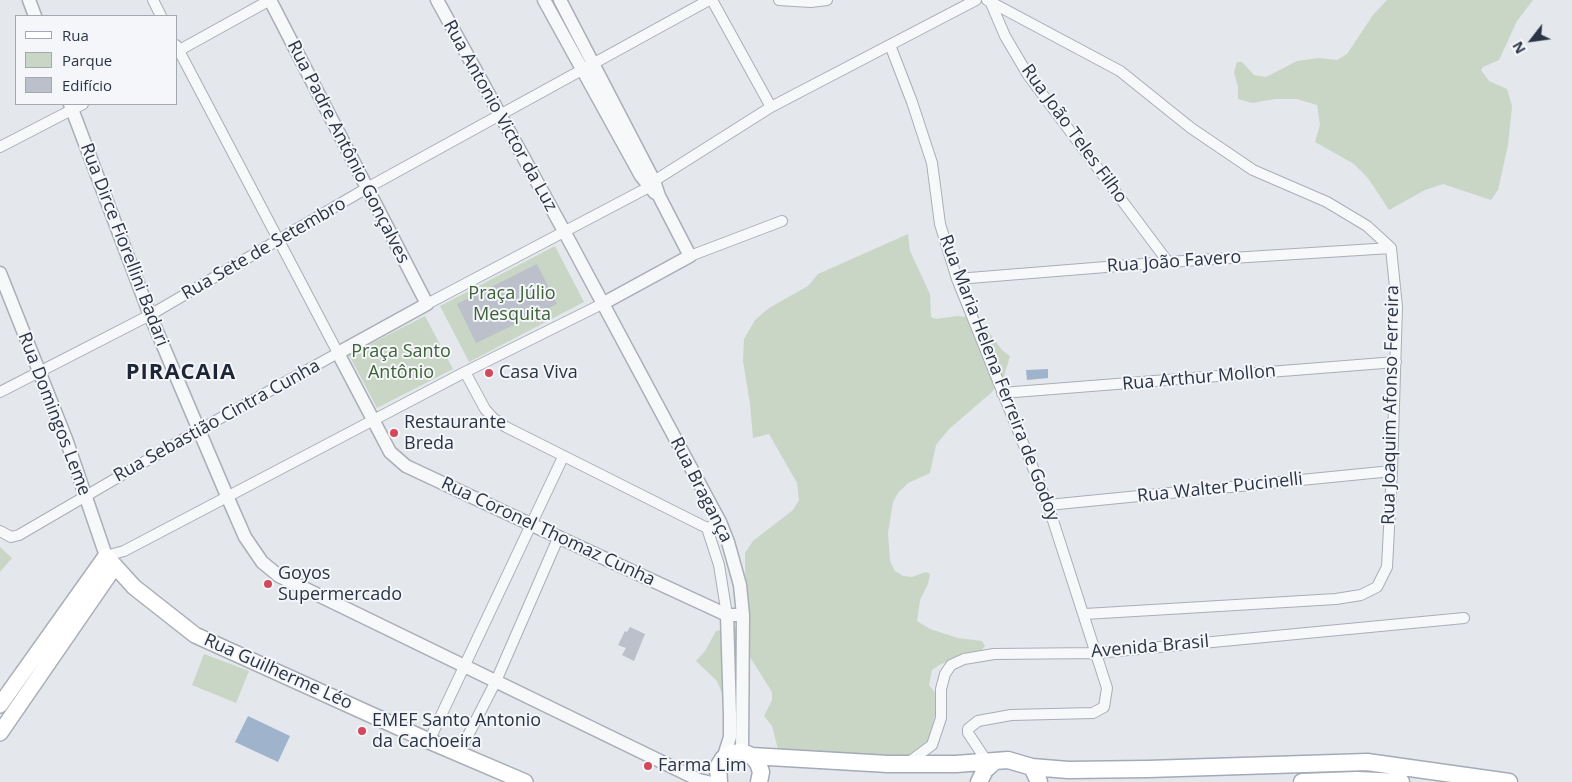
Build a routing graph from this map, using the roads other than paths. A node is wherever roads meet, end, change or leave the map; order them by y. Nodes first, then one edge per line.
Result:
1 (29, 0) edge
2 (153, 0) edge
3 (270, 0) edge
4 (437, 0) edge
5 (544, 0) edge
6 (560, 0) edge
7 (710, 0) edge
8 (779, 0) edge
9 (827, 0) edge
10 (976, 0) edge
11 (988, 1) edge
12 (36, 15) edge
13 (160, 15) edge
14 (890, 45) junction
15 (178, 48) edge
16 (178, 51) edge
17 (595, 64) junction
18 (582, 70) junction
19 (75, 106) edge
20 (771, 107) junction
21 (500, 116) junction
22 (0, 147) edge
23 (652, 184) junction
24 (367, 188) junction
25 (782, 221) dead end
26 (564, 231) junction
27 (279, 240) junction
28 (1391, 248) junction
29 (690, 256) junction
30 (1168, 262) junction
31 (0, 273) edge
32 (957, 279) junction
33 (427, 304) junction
34 (602, 304) junction
35 (150, 315) junction
36 (338, 353) junction
37 (1396, 362) junction
38 (465, 372) junction
39 (38, 373) junction
40 (0, 392) edge
41 (1002, 393) junction
42 (372, 421) junction
43 (199, 430) junction
44 (563, 457) junction
45 (1392, 471) junction
46 (86, 495) junction
47 (227, 496) junction
48 (1048, 505) junction
49 (720, 522) junction
50 (530, 524) junction
51 (707, 528) junction
52 (0, 531) edge
53 (559, 536) junction
54 (110, 561) junction
55 (1085, 614) junction
56 (726, 615) junction
57 (743, 615) junction
58 (1464, 618) dead end
59 (1097, 653) junction
60 (466, 665) junction
61 (496, 680) junction
62 (0, 705) edge
63 (0, 733) edge
64 (429, 741) junction
65 (459, 753) junction
66 (747, 754) junction
67 (723, 759) junction
68 (990, 760) junction
69 (908, 763) junction
70 (1036, 775) edge
71 (525, 782) edge
72 (708, 782) edge
73 (719, 782) edge
74 (759, 782) edge
75 (979, 782) edge
76 (1302, 782) edge
77 (1401, 782) edge
78 (1509, 782) edge

1 - 12 street
2 - 13 street
3 - 15 street
3 - 24 street, Rua Padre Antônio Gonçalves
4 - 21 street, Rua Antonio Victor da Luz
5 - 18 street
6 - 17 street
7 - 17 street, Rua Sete de Setembro
7 - 20 street
8 - 9 street
10 - 14 street
11 - 28 street
11 - 30 street, Rua João Teles Filho
14 - 20 street
14 - 32 street, Rua Maria Helena Ferreira de Godoy
16 - 27 street
17 - 18 street, Rua Sete de Setembro
17 - 23 street
18 - 21 street, Rua Sete de Setembro
18 - 23 street
19 - 22 street
19 - 35 street, Rua Dirce Fiorellini Badari
20 - 23 street
21 - 24 street, Rua Sete de Setembro
21 - 26 street, Rua Antonio Victor da Luz
23 - 26 street
23 - 29 street
24 - 27 street, Rua Sete de Setembro
24 - 33 street, Rua Padre Antônio Gonçalves
25 - 29 street
26 - 33 street
26 - 34 street
27 - 35 street, Rua Sete de Setembro
27 - 36 street
28 - 30 street, Rua João Favero
28 - 37 street, Rua Joaquim Afonso Ferreira
29 - 34 street
30 - 32 street, Rua João Favero
31 - 39 street, Rua Domingos Leme
32 - 41 street, Rua Maria Helena Ferreira de Godoy
33 - 36 street
34 - 38 street
34 - 49 street, Rua Bragança
35 - 39 street, Rua Sete de Setembro
35 - 43 street, Rua Dirce Fiorellini Badari
36 - 42 street
36 - 43 street, Rua Sebastião Cintra Cunha
37 - 41 street, Rua Arthur Mollon
37 - 45 street, Rua Joaquim Afonso Ferreira
38 - 42 street
38 - 44 street
39 - 40 street, Rua Sete de Setembro
39 - 46 street, Rua Domingos Leme
41 - 48 street, Rua Maria Helena Ferreira de Godoy
42 - 47 street
42 - 50 street, Rua Coronel Thomaz Cunha
43 - 46 street, Rua Sebastião Cintra Cunha
43 - 47 street, Rua Dirce Fiorellini Badari
44 - 50 street
44 - 51 street
45 - 48 street, Rua Walter Pucinelli
45 - 55 street, Rua Joaquim Afonso Ferreira
46 - 52 street, Rua Sebastião Cintra Cunha
46 - 54 street, Rua Domingos Leme
47 - 54 street
47 - 60 street, Rua Dirce Fiorellini Badari
48 - 55 street, Rua Maria Helena Ferreira de Godoy
49 - 51 street
49 - 57 street, Rua Bragança
50 - 53 street, Rua Coronel Thomaz Cunha
50 - 60 street
51 - 56 street, Rua Bragança
53 - 56 street, Rua Coronel Thomaz Cunha
53 - 61 street
54 - 62 main road
54 - 63 main road
54 - 64 main road, Rua Guilherme Léo
55 - 59 street, Rua Maria Helena Ferreira de Godoy
56 - 57 street, Rua Coronel Thomaz Cunha
56 - 67 street, Rua Bragança
57 - 66 street, Rua Bragança
58 - 59 street, Avenida Brasil
59 - 68 street, Rua Maria Helena Ferreira de Godoy
59 - 69 street, Avenida Brasil
60 - 61 street, Rua Dirce Fiorellini Badari
60 - 64 street
61 - 65 street
61 - 72 street, Rua Dirce Fiorellini Badari
64 - 65 main road, Rua Guilherme Léo
65 - 71 main road, Rua Guilherme Léo
66 - 67 main road
66 - 69 main road
66 - 74 main road
67 - 73 main road
68 - 69 main road
68 - 70 main road
68 - 75 main road
70 - 78 main road
76 - 77 main road

